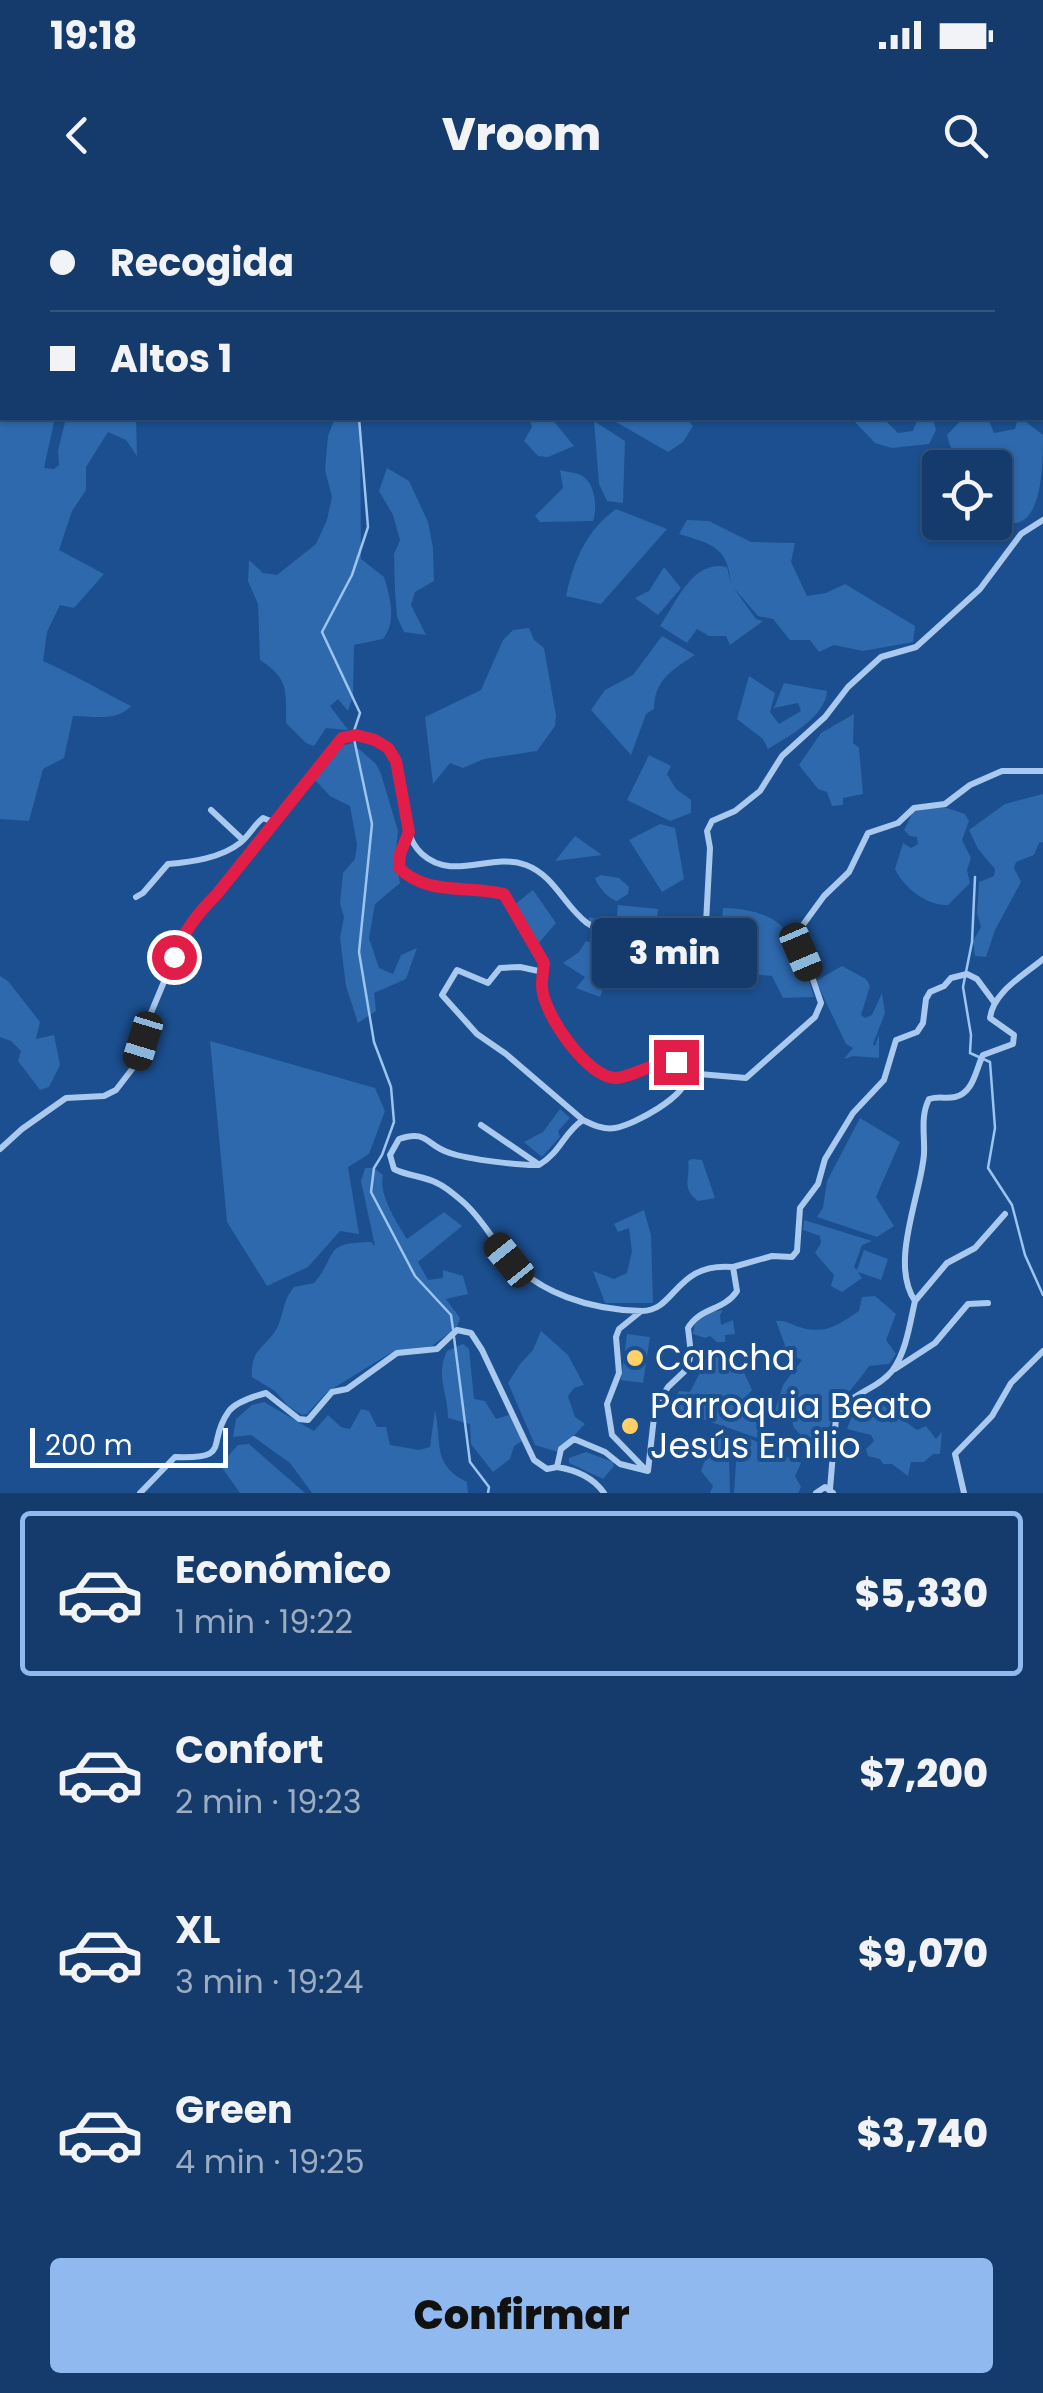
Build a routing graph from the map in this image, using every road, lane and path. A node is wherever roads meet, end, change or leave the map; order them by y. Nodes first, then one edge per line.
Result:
1 (1043, 512) edge
2 (1043, 520) edge
3 (1032, 526) junction
4 (1043, 772) edge
5 (211, 810) dead end
6 (273, 822) junction
7 (409, 832) junction
8 (243, 840) junction
9 (136, 897) dead end
10 (1043, 959) edge
11 (543, 972) junction
12 (994, 1002) junction
13 (686, 1073) junction
14 (583, 1120) junction
15 (481, 1126) dead end
16 (0, 1149) edge
17 (539, 1165) junction
18 (1005, 1214) dead end
19 (734, 1266) junction
20 (915, 1301) junction
21 (988, 1302) dead end
22 (642, 1311) junction
23 (1043, 1352) edge
24 (893, 1370) junction
25 (557, 1467) junction
26 (648, 1471) junction
27 (831, 1491) edge
28 (140, 1493) edge
29 (604, 1493) edge
30 (816, 1493) edge
31 (964, 1493) edge

1 - 3 street
2 - 3 street
3 - 7 street
4 - 13 street
5 - 8 street
6 - 7 street
6 - 8 street
6 - 16 street
7 - 11 street
8 - 9 street
10 - 12 street
11 - 13 street
11 - 14 street
12 - 19 street
12 - 20 street
13 - 14 street
14 - 17 street
15 - 17 street
17 - 22 street
18 - 20 street
19 - 22 street
19 - 26 street
20 - 24 street
21 - 24 street
22 - 26 street
23 - 31 street
24 - 27 street
25 - 26 street
25 - 28 street
25 - 29 street
27 - 30 street

